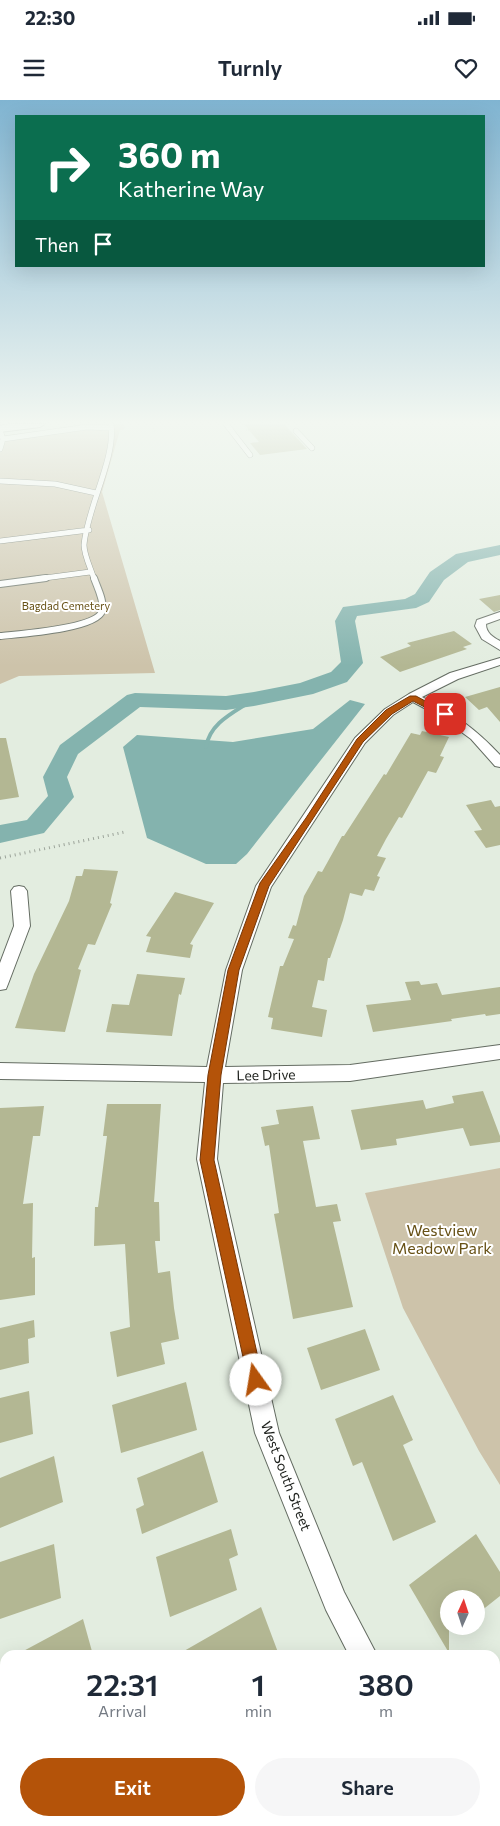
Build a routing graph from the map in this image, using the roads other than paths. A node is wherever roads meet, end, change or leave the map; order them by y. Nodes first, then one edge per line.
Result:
1 (94, 505) edge
2 (89, 530) junction
3 (0, 541) edge
4 (90, 572) junction
5 (0, 584) edge
6 (500, 615) edge
7 (0, 636) edge
8 (500, 647) edge
9 (500, 660) edge
10 (413, 697) junction
11 (500, 763) edge
12 (18, 891) dead end
13 (0, 984) edge
14 (500, 1052) edge
15 (0, 1071) edge
16 (215, 1075) junction
17 (360, 1650) edge

1 - 2 lane
2 - 3 lane
2 - 4 lane
4 - 5 lane
4 - 7 lane
6 - 8 street
9 - 10 street, West South Street
10 - 11 street
10 - 16 street, West South Street
12 - 13 street
14 - 16 street, Lee Drive
15 - 16 street, Lee Drive
16 - 17 street, West South Street

